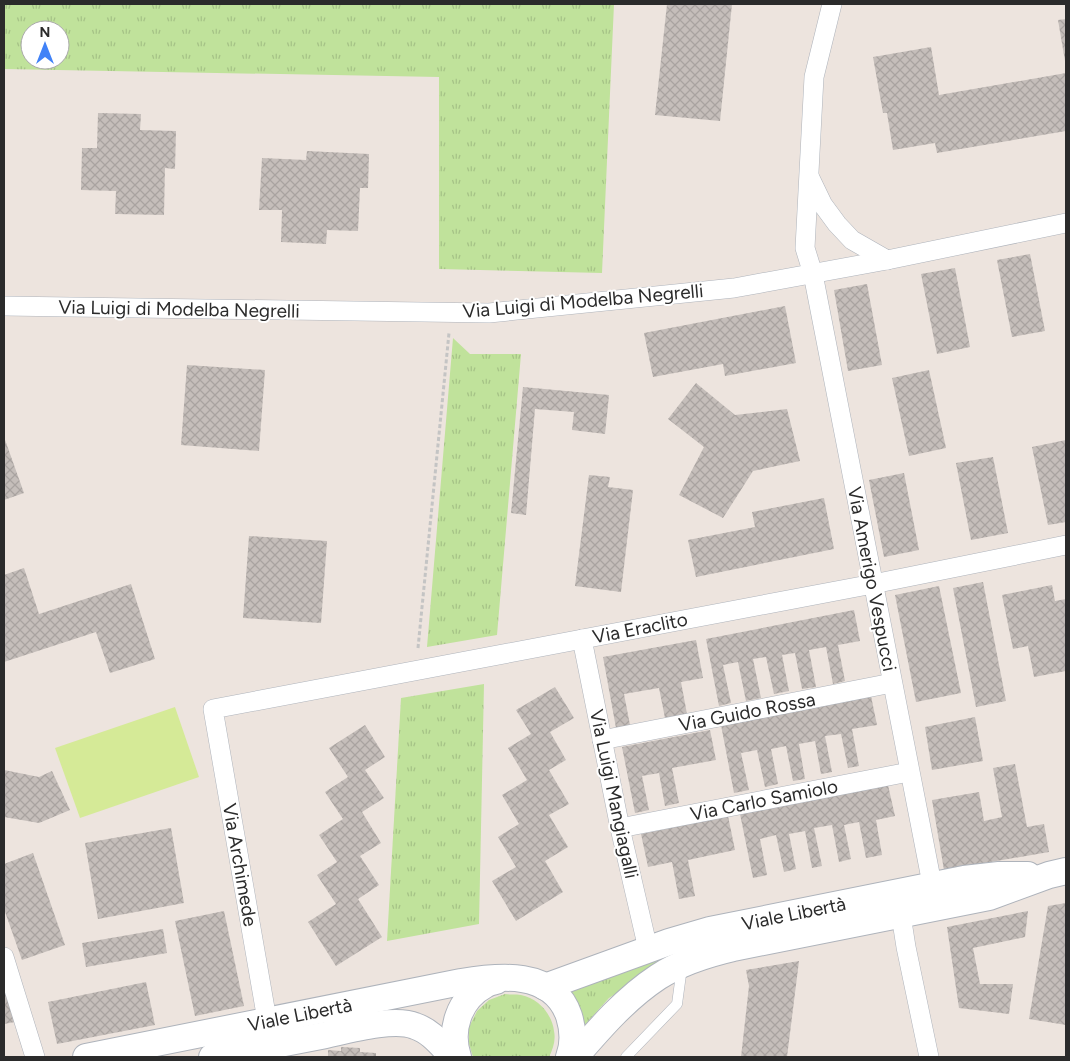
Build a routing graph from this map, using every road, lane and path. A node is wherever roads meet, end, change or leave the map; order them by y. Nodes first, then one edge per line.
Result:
1 (832, 4) edge
2 (809, 176) junction
3 (1066, 223) edge
4 (887, 260) junction
5 (813, 274) junction
6 (4, 306) edge
7 (451, 312) junction
8 (1066, 544) edge
9 (873, 584) junction
10 (582, 639) junction
11 (416, 671) junction
12 (892, 683) junction
13 (213, 710) joint
14 (602, 740) junction
15 (909, 772) junction
16 (620, 828) junction
17 (1058, 873) edge
18 (932, 884) junction
19 (901, 915) junction
20 (648, 949) junction
21 (4, 957) edge
22 (682, 964) junction
23 (514, 978) junction
24 (546, 987) junction
25 (267, 1020) junction
26 (35, 1057) edge
27 (86, 1057) edge
28 (212, 1057) edge
29 (453, 1057) edge
30 (458, 1057) edge
31 (569, 1057) edge
32 (575, 1057) edge
33 (626, 1057) edge
34 (929, 1057) edge

1 - 2 street, Via Amerigo Vespucci
2 - 4 street
2 - 5 street, Via Amerigo Vespucci
3 - 4 street, Via Luigi di Modelba Negrelli
4 - 5 street, Via Luigi di Modelba Negrelli
5 - 7 street, Via Luigi di Modelba Negrelli
5 - 9 street, Via Amerigo Vespucci
6 - 7 street, Via Luigi di Modelba Negrelli
7 - 11 path
8 - 9 street, Via Eraclito
9 - 10 street, Via Eraclito
9 - 12 street, Via Amerigo Vespucci
10 - 11 street, Via Eraclito
10 - 14 street, Via Luigi Mangiagalli
11 - 13 street, Via Eraclito
12 - 14 street, Via Guido Rossa
12 - 15 street, Via Amerigo Vespucci
13 - 25 street, Via Archimede
14 - 16 street, Via Luigi Mangiagalli
15 - 16 street, Via Carlo Samiolo
15 - 18 street, Via Amerigo Vespucci
16 - 20 street, Via Luigi Mangiagalli
17 - 18 main road, Viale Libertà
17 - 19 main road, Viale Libertà
18 - 20 main road, Viale Libertà
19 - 22 main road, Viale Libertà
19 - 34 street
20 - 24 main road, Viale Libertà
21 - 26 street
22 - 32 main road, Viale Libertà
22 - 33 lane
23 - 24 main road, Viale Libertà
23 - 25 main road, Viale Libertà
23 - 30 main road, Viale Libertà
24 - 31 main road, Viale Libertà
25 - 27 main road, Viale Libertà
28 - 29 main road, Viale Libertà

